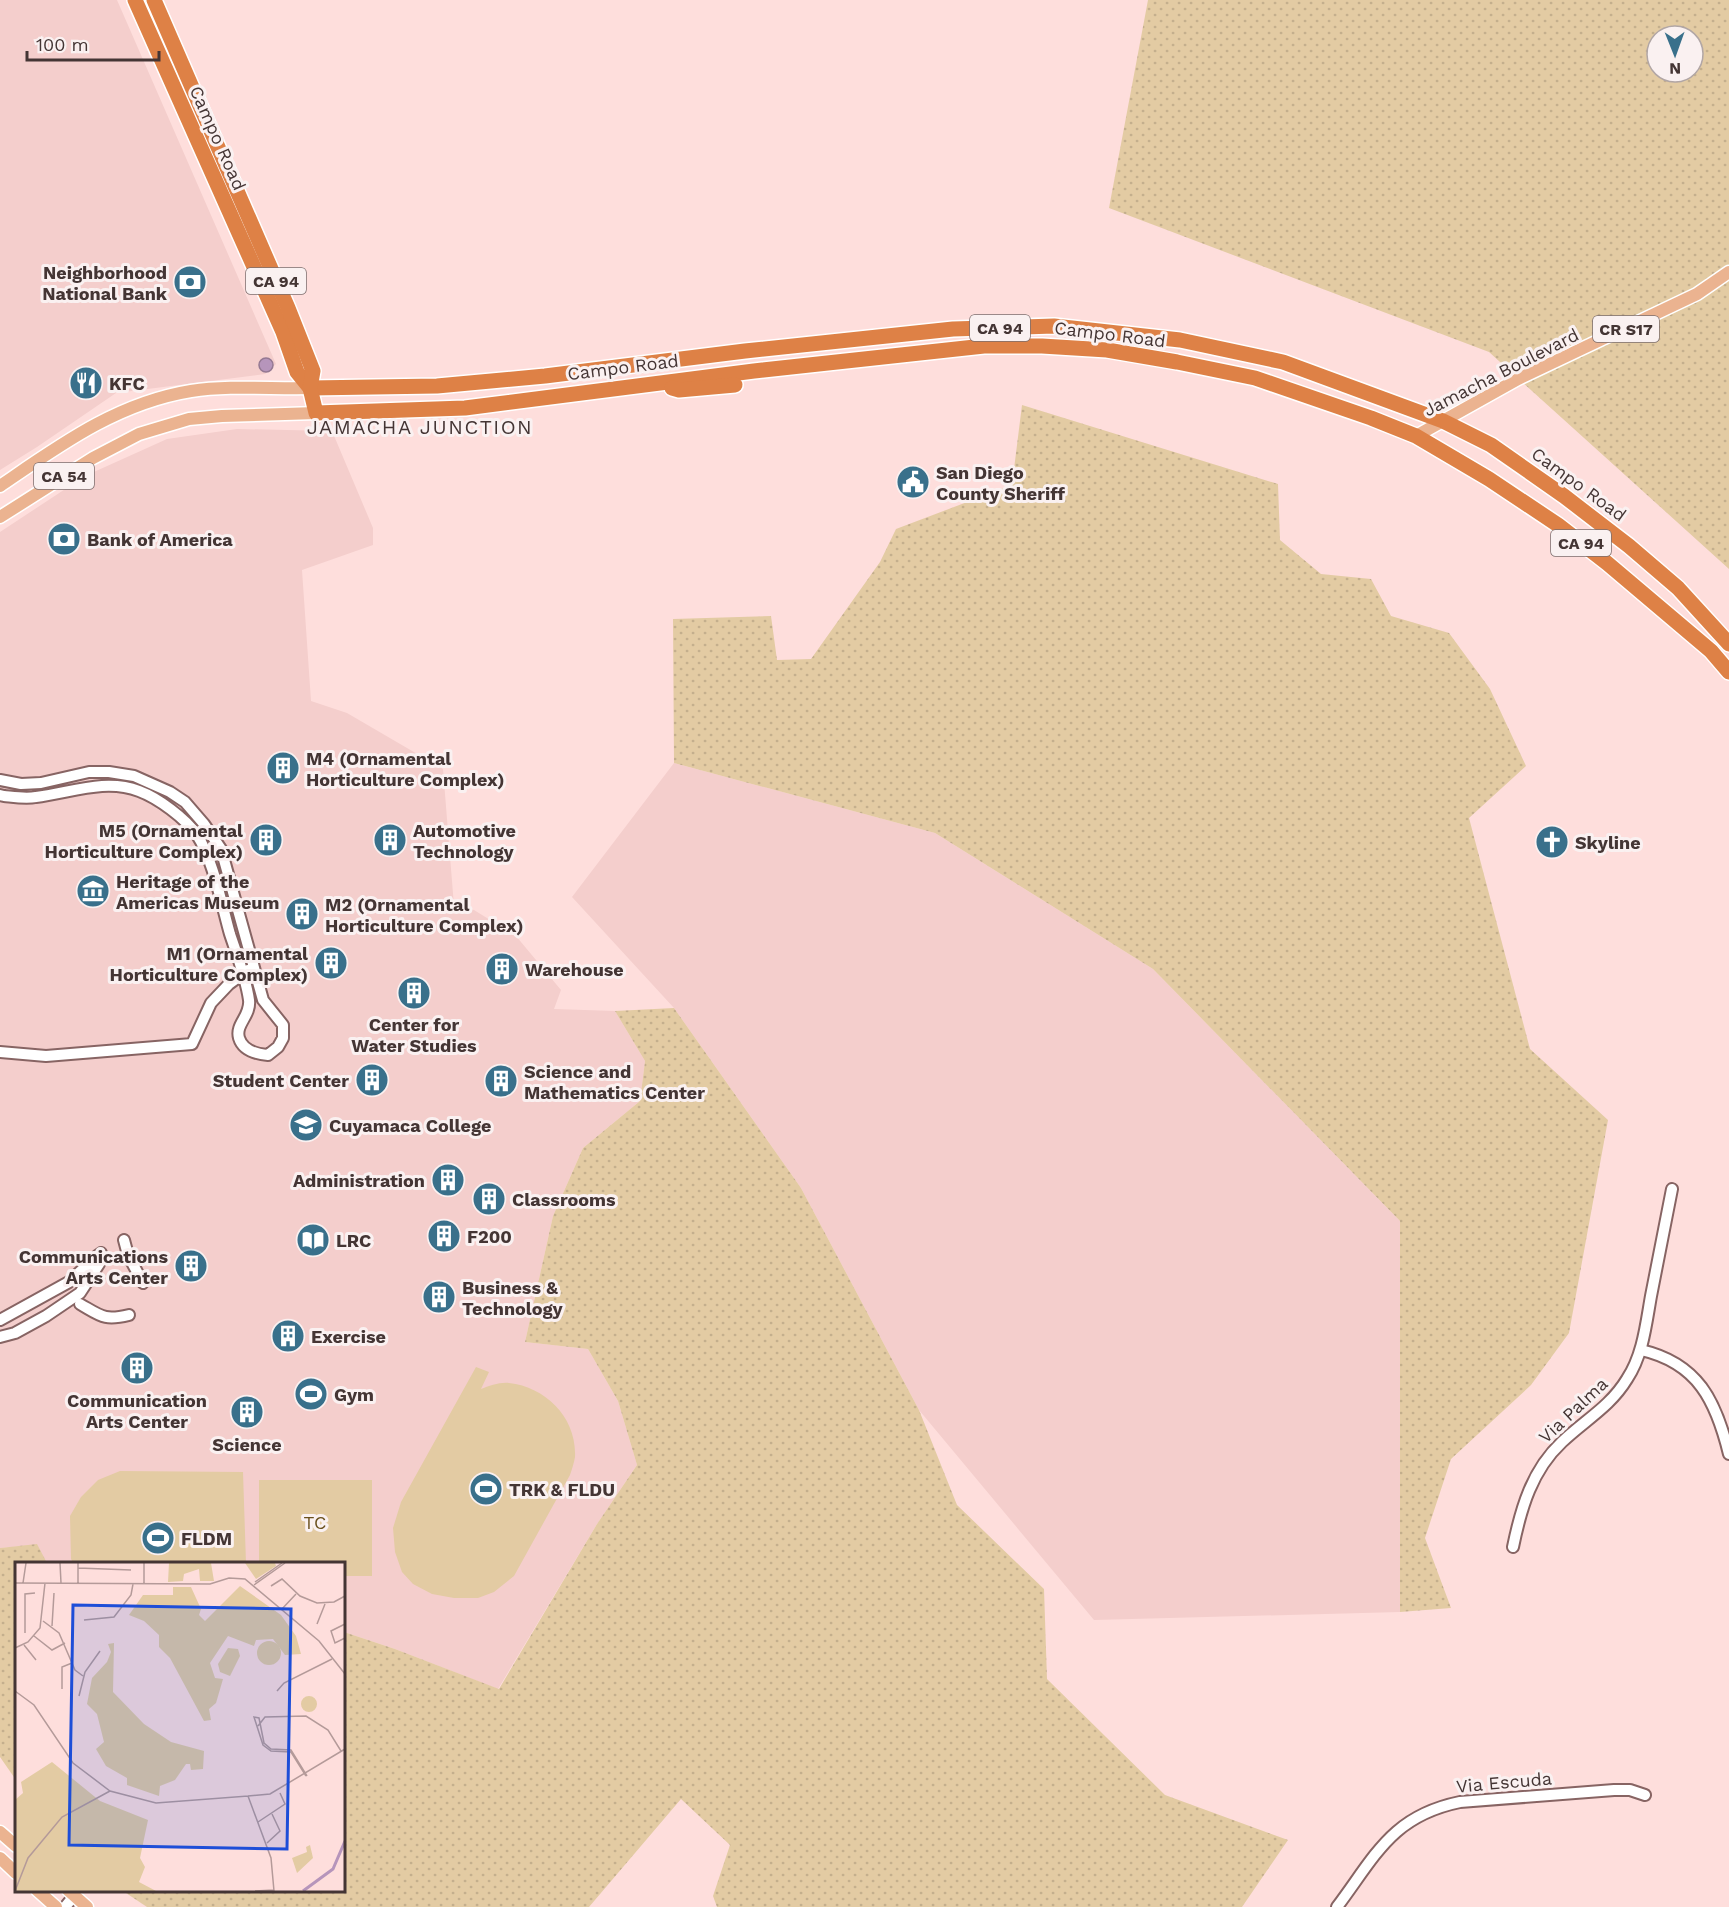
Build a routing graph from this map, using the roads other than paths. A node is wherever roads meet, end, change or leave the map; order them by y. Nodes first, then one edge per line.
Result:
1 (135, 0) edge
2 (154, 0) edge
3 (1729, 272) edge
4 (651, 383) junction
5 (735, 385) dead end
6 (310, 388) junction
7 (316, 412) junction
8 (1443, 421) junction
9 (1416, 436) junction
10 (0, 486) edge
11 (0, 517) edge
12 (1729, 644) edge
13 (1729, 672) edge
14 (0, 780) edge
15 (0, 795) edge
16 (253, 966) junction
17 (242, 974) junction
18 (0, 1052) edge
19 (1672, 1189) dead end
20 (124, 1240) dead end
21 (143, 1283) dead end
22 (80, 1304) dead end
23 (129, 1315) dead end
24 (0, 1320) edge
25 (0, 1337) edge
26 (1641, 1350) junction
27 (1729, 1452) edge
28 (1513, 1547) dead end
29 (1645, 1795) dead end
30 (0, 1832) edge
31 (15, 1845) edge
32 (0, 1858) edge
33 (15, 1872) edge
34 (39, 1892) edge
35 (71, 1893) edge
36 (56, 1907) edge
37 (65, 1907) edge
38 (87, 1907) edge
39 (1337, 1907) edge

1 - 6 highway, Campo Road / CA 94
2 - 6 highway, Campo Road / CA 94
3 - 8 main road, Jamacha Boulevard / CR S17
4 - 5 highway
4 - 7 highway, Campo Road / CA 94
4 - 9 highway, Campo Road / CA 94
6 - 7 highway, Campo Road / CA 94
6 - 8 highway, Campo Road / CA 94
6 - 10 main road, CA 54
7 - 11 main road, CA 54
8 - 9 main road, Jamacha Boulevard / CR S17
8 - 12 highway, Campo Road / CA 94
9 - 13 highway, Campo Road / CA 94
14 - 16 street
15 - 17 street
16 - 17 street
16 - 17 street
17 - 18 street
19 - 26 street, Via Palma
20 - 21 street
22 - 23 street
24 - 25 street
26 - 27 street
26 - 28 street, Via Palma
29 - 39 street, Via Escuda
30 - 31 main road
32 - 33 main road
34 - 36 main road
35 - 37 street
35 - 38 main road

